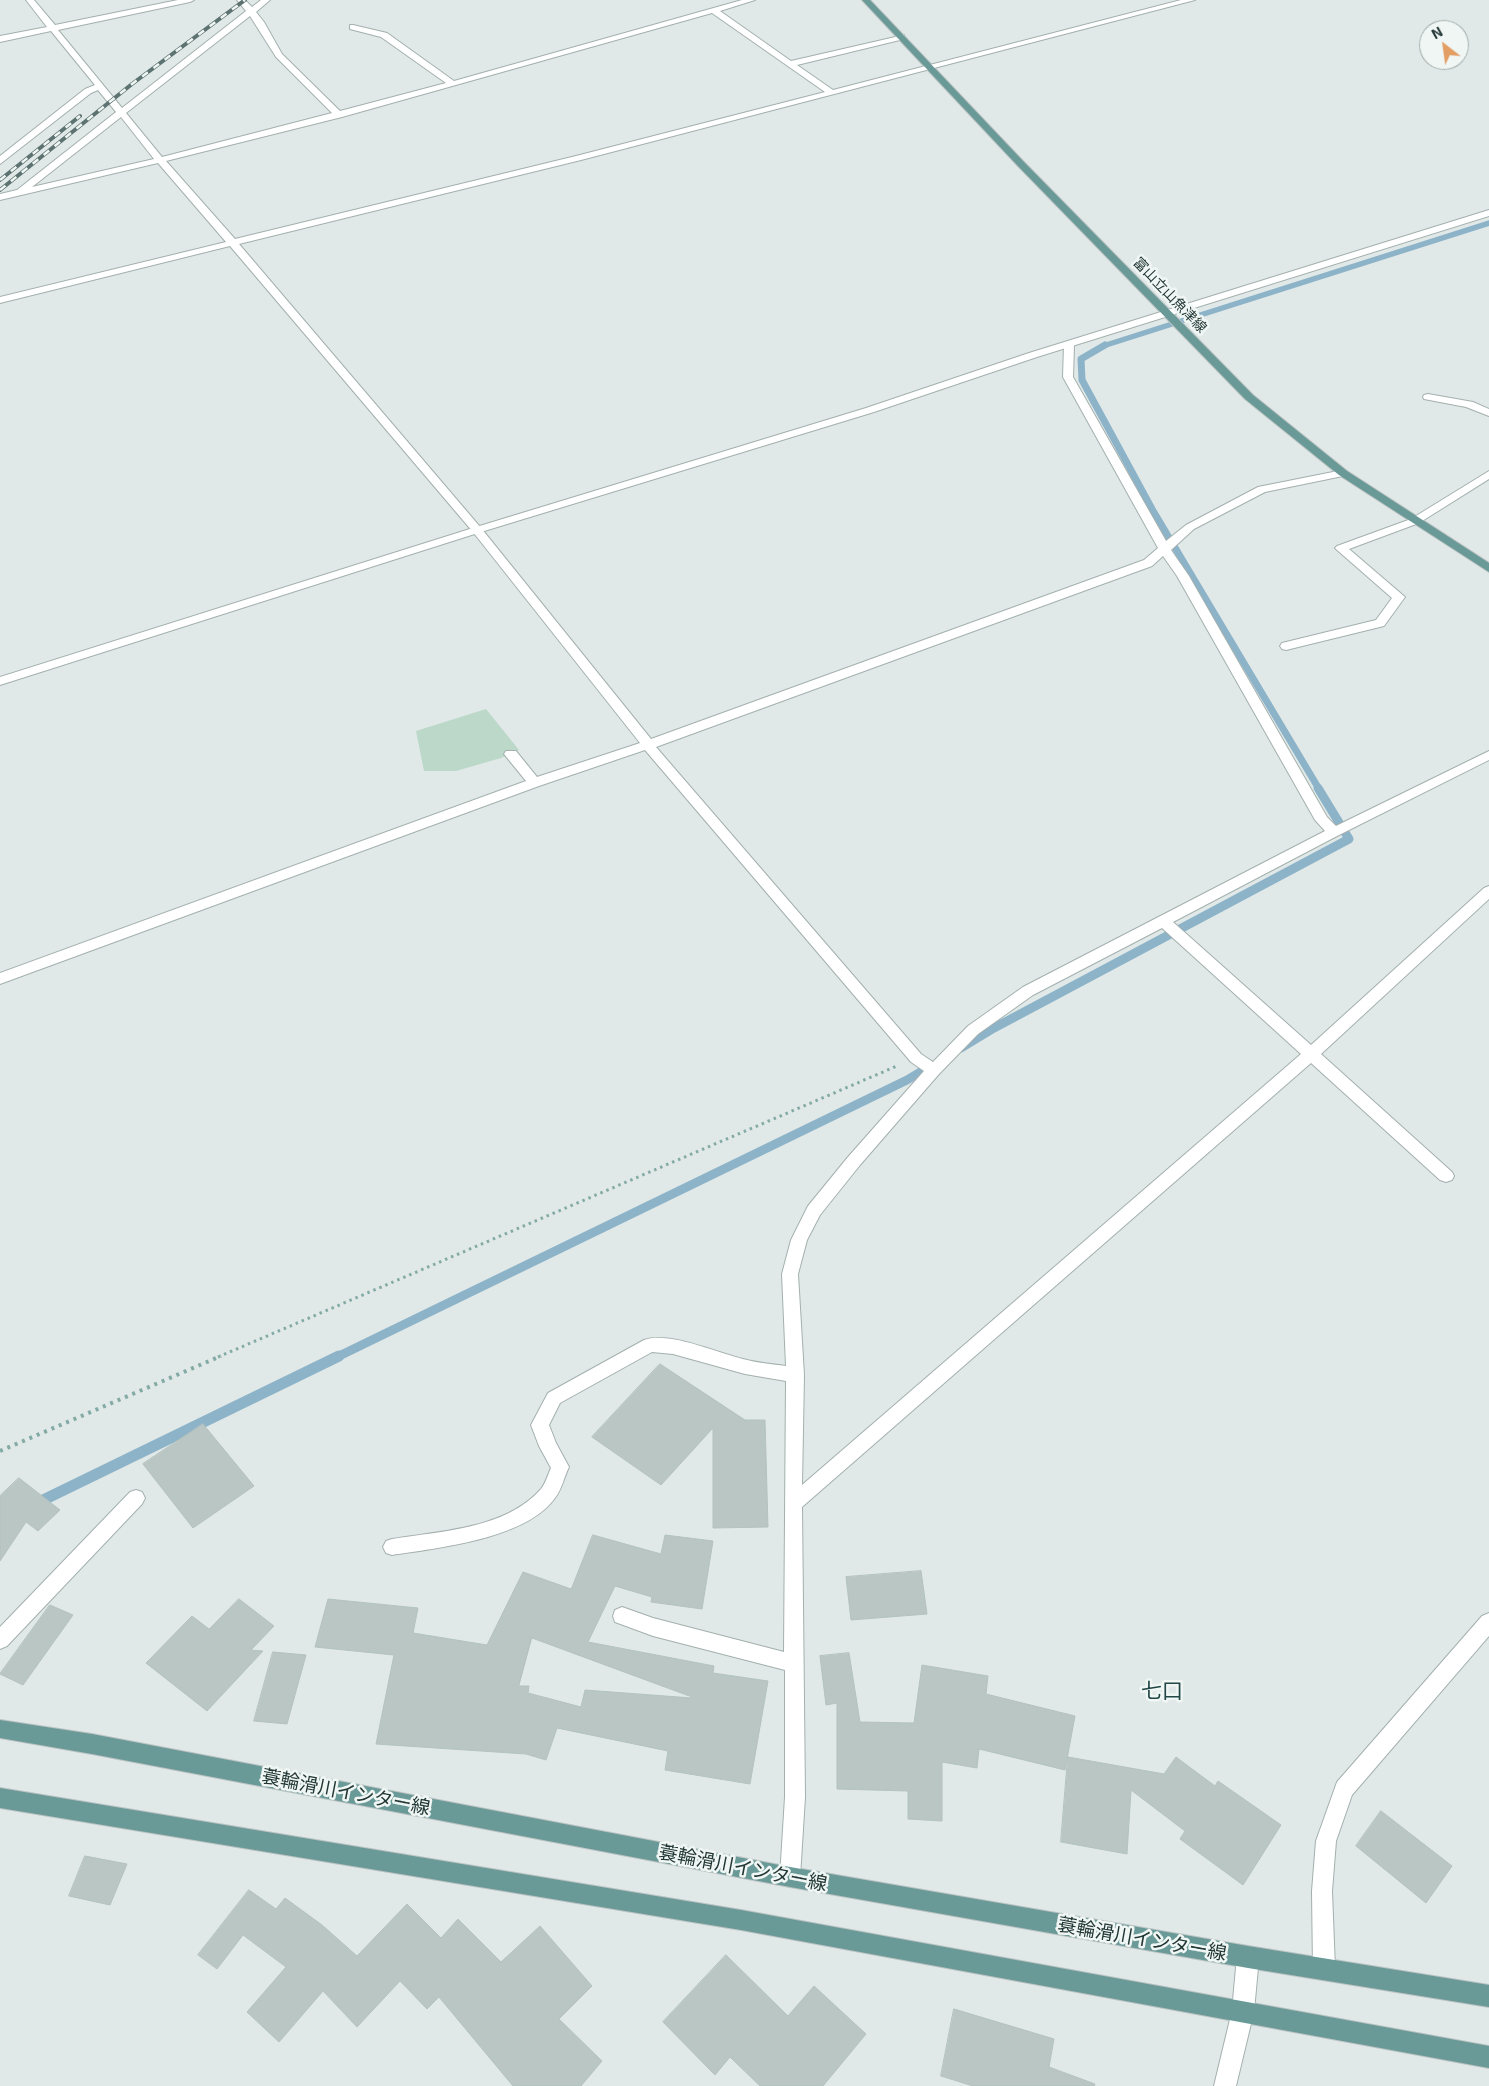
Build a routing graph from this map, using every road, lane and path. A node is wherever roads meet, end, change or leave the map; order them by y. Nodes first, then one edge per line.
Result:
1 (30, 0) edge
2 (190, 0) edge
3 (241, 0) edge
4 (266, 0) edge
5 (751, 0) edge
6 (866, 0) edge
7 (1191, 0) edge
8 (714, 10) junction
9 (251, 12) junction
10 (353, 27) dead end
11 (53, 29) junction
12 (902, 37) junction
13 (0, 39) edge
14 (789, 64) junction
15 (932, 68) junction
16 (453, 84) junction
17 (100, 86) junction
18 (832, 93) junction
19 (121, 112) junction
20 (339, 116) junction
21 (160, 160) junction
22 (0, 161) edge
23 (17, 193) junction
24 (0, 197) edge
25 (1489, 213) edge
26 (231, 242) junction
27 (0, 300) edge
28 (1169, 314) junction
29 (1069, 344) junction
30 (1428, 397) dead end
31 (1489, 413) edge
32 (1343, 473) junction
33 (1489, 474) edge
34 (1416, 521) junction
35 (477, 530) junction
36 (1165, 550) junction
37 (1489, 568) edge
38 (1286, 646) dead end
39 (0, 681) edge
40 (648, 745) junction
41 (511, 754) dead end
42 (1489, 755) edge
43 (534, 783) junction
44 (1334, 832) junction
45 (1489, 891) edge
46 (1164, 921) junction
47 (0, 979) edge
48 (1310, 1055) junction
49 (916, 1058) junction
50 (934, 1070) junction
51 (1446, 1176) dead end
52 (795, 1375) junction
53 (0, 1451) edge
54 (136, 1498) dead end
55 (792, 1504) junction
56 (392, 1547) dead end
57 (622, 1616) dead end
58 (1489, 1622) edge
59 (0, 1640) edge
60 (794, 1663) junction
61 (0, 1729) edge
62 (0, 1798) edge
63 (790, 1877) junction
64 (1248, 1957) junction
65 (1324, 1969) junction
66 (1489, 1996) edge
67 (1244, 2011) junction
68 (1489, 2058) edge
69 (1225, 2086) edge

1 - 11 street
2 - 11 street
3 - 9 street
4 - 9 street
5 - 8 street
6 - 12 main road, 富山立山魚津線
7 - 15 street
8 - 14 street
8 - 16 street
9 - 19 street
9 - 20 street
10 - 16 street
11 - 13 street
11 - 17 street
12 - 14 street
12 - 15 main road, 富山立山魚津線
14 - 18 street
15 - 18 street
15 - 28 main road, 富山立山魚津線
16 - 20 street
17 - 19 street
17 - 22 street
18 - 26 street
19 - 21 street
19 - 23 street
20 - 21 street
21 - 23 street
21 - 26 street
23 - 24 street
25 - 28 street
26 - 27 street
26 - 35 street
28 - 29 street
28 - 32 main road, 富山立山魚津線
29 - 35 street
29 - 36 street
30 - 31 street
32 - 34 main road, 富山立山魚津線
32 - 36 street
33 - 34 street
34 - 37 main road, 富山立山魚津線
34 - 38 street
35 - 39 street
35 - 40 street
36 - 40 street
36 - 44 street
40 - 43 street
40 - 49 street
41 - 43 street
42 - 44 street
43 - 47 street
44 - 46 street
45 - 48 street
46 - 48 street
46 - 50 street
48 - 51 street
48 - 55 street
49 - 50 street
49 - 53 path
50 - 52 street
52 - 55 street
52 - 56 street
54 - 59 street
55 - 60 street
57 - 60 street
58 - 65 street
60 - 63 street
61 - 63 main road, 蓑輪滑川インター線
62 - 67 main road
63 - 64 main road, 蓑輪滑川インター線
64 - 65 main road, 蓑輪滑川インター線
64 - 67 street
65 - 66 main road, 蓑輪滑川インター線
67 - 68 main road
67 - 69 street

